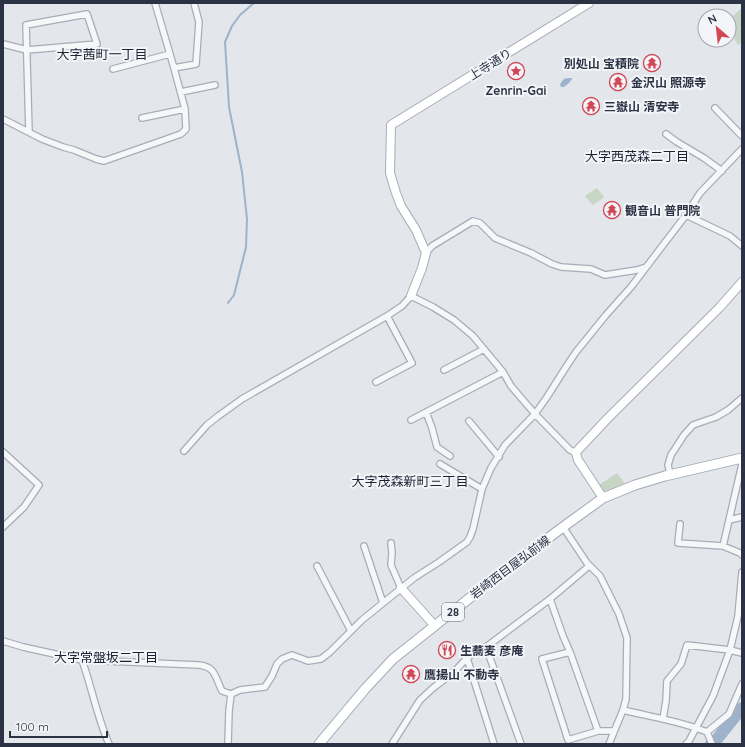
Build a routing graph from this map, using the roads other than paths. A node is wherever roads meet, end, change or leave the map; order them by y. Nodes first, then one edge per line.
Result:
1 (155, 3) edge
2 (194, 3) edge
3 (589, 3) edge
4 (3, 44) edge
5 (27, 50) junction
6 (170, 54) junction
7 (174, 68) junction
8 (113, 69) dead end
9 (215, 85) dead end
10 (180, 92) junction
11 (715, 108) dead end
12 (185, 109) junction
13 (142, 118) dead end
14 (3, 119) edge
15 (29, 132) junction
16 (666, 134) dead end
17 (742, 136) edge
18 (742, 149) edge
19 (722, 171) junction
20 (686, 215) junction
21 (742, 246) edge
22 (426, 253) junction
23 (646, 267) junction
24 (742, 282) edge
25 (411, 296) junction
26 (387, 316) junction
27 (484, 349) junction
28 (444, 370) dead end
29 (503, 372) junction
30 (376, 382) dead end
31 (742, 398) edge
32 (426, 412) junction
33 (535, 414) junction
34 (411, 420) dead end
35 (468, 420) dead end
36 (184, 451) dead end
37 (3, 452) edge
38 (576, 453) junction
39 (450, 456) dead end
40 (499, 457) junction
41 (741, 458) edge
42 (440, 464) dead end
43 (670, 474) junction
44 (740, 485) edge
45 (482, 490) junction
46 (603, 498) junction
47 (742, 516) edge
48 (729, 520) junction
49 (680, 524) dead end
50 (3, 527) edge
51 (563, 527) junction
52 (391, 543) dead end
53 (364, 546) dead end
54 (723, 546) junction
55 (742, 555) edge
56 (317, 566) dead end
57 (589, 566) junction
58 (742, 572) edge
59 (401, 588) junction
60 (550, 599) junction
61 (383, 603) junction
62 (435, 626) junction
63 (351, 630) junction
64 (3, 641) edge
65 (486, 647) junction
66 (730, 650) junction
67 (570, 652) junction
68 (742, 653) edge
69 (467, 658) junction
70 (82, 660) junction
71 (742, 684) edge
72 (231, 694) junction
73 (624, 710) junction
74 (663, 719) junction
75 (696, 727) junction
76 (598, 731) junction
77 (614, 731) junction
78 (708, 733) junction
79 (109, 744) edge
80 (228, 744) edge
81 (319, 744) edge
82 (392, 744) edge
83 (494, 744) edge
84 (521, 744) edge
85 (609, 744) edge
86 (686, 744) edge
87 (712, 744) edge

1 - 6 street
2 - 7 street
3 - 22 street, 上寺通り
4 - 5 street
5 - 5 street
5 - 15 street
6 - 7 street
6 - 8 street
7 - 10 street
9 - 10 street
10 - 12 street
11 - 17 street
12 - 13 street
12 - 15 street
14 - 15 street
16 - 19 street
18 - 19 street
19 - 20 street
20 - 21 street
20 - 23 street
22 - 23 street
22 - 25 street
23 - 33 street
24 - 38 street
25 - 26 street
25 - 27 street
26 - 30 street
26 - 36 street
27 - 28 street
27 - 29 street
29 - 32 street
29 - 33 street
31 - 43 street
32 - 34 street
32 - 39 street
33 - 38 street
33 - 40 street
35 - 40 street
37 - 50 street
38 - 46 street
40 - 45 street
41 - 43 main road, 岩崎西目屋弘前線 / 28
41 - 44 street
42 - 45 street
43 - 46 main road, 岩崎西目屋弘前線 / 28
44 - 48 street
45 - 59 street
46 - 51 main road, 岩崎西目屋弘前線 / 28
47 - 48 street
48 - 54 street
49 - 54 street
51 - 57 street
51 - 62 main road, 岩崎西目屋弘前線 / 28
52 - 59 street
53 - 61 street
54 - 55 street
56 - 63 street
57 - 60 street
57 - 73 street
58 - 66 street
59 - 61 street
59 - 62 street
60 - 65 street
60 - 67 street
61 - 63 street
62 - 81 main road, 岩崎西目屋弘前線 / 28
63 - 72 street
64 - 70 street
65 - 69 street
65 - 84 street
66 - 68 street
66 - 74 street
66 - 75 street
67 - 76 street
67 - 76 street
69 - 82 street
69 - 83 street
70 - 72 street
70 - 79 street
71 - 78 street
72 - 80 street
73 - 74 street
73 - 77 street
74 - 75 street
75 - 78 street
75 - 86 street
76 - 77 street
77 - 85 street
78 - 87 street

